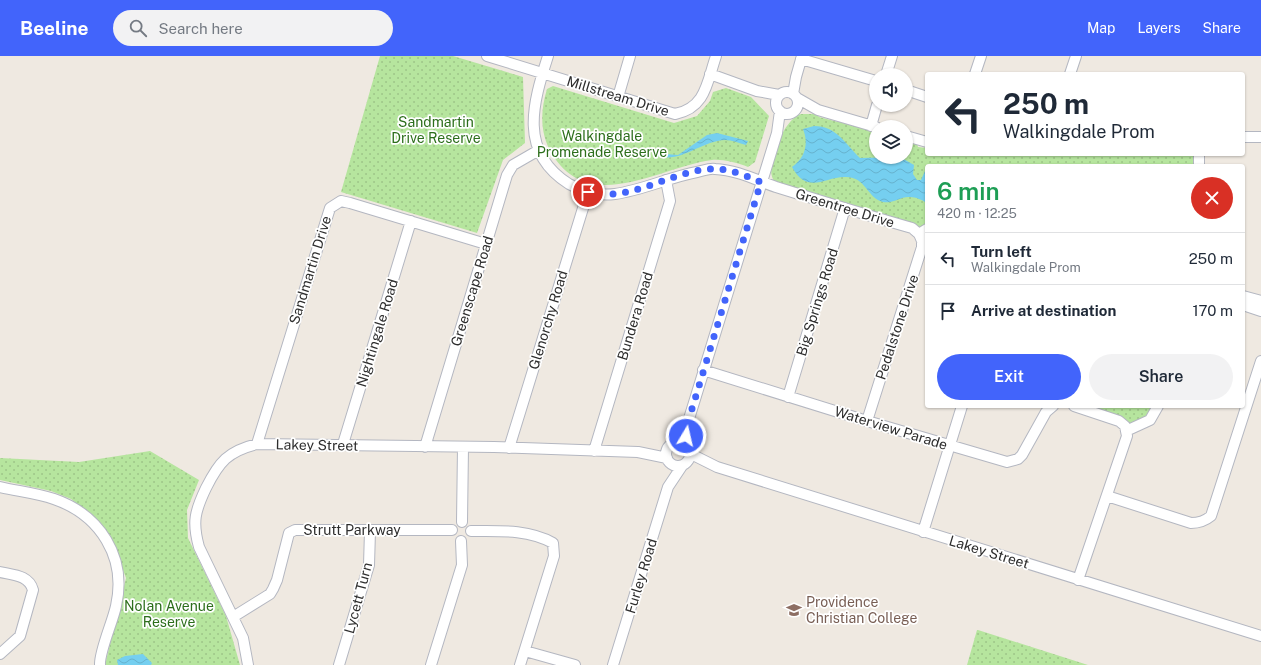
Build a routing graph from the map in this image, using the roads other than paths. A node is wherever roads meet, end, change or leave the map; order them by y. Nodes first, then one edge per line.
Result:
1 (487, 56) edge
2 (548, 56) edge
3 (630, 56) edge
4 (716, 56) edge
5 (892, 56) edge
6 (981, 56) edge
7 (1076, 56) edge
8 (801, 57) edge
9 (888, 68) edge
10 (976, 72) edge
11 (1071, 72) edge
12 (542, 73) junction
13 (710, 74) junction
14 (869, 79) edge
15 (757, 91) junction
16 (913, 92) edge
17 (789, 95) junction
18 (925, 96) edge
19 (618, 97) junction
20 (785, 110) junction
21 (818, 110) junction
22 (869, 125) edge
23 (1245, 137) edge
24 (1261, 137) edge
25 (913, 138) edge
26 (925, 141) edge
27 (539, 150) junction
28 (666, 180) junction
29 (761, 182) junction
30 (588, 192) junction
31 (845, 208) junction
32 (411, 221) junction
33 (923, 231) edge
34 (486, 244) junction
35 (1245, 297) edge
36 (1261, 301) edge
37 (1245, 306) edge
38 (1261, 311) edge
39 (1261, 361) edge
40 (703, 370) junction
41 (788, 397) junction
42 (961, 408) edge
43 (1051, 408) edge
44 (1080, 408) edge
45 (1157, 408) edge
46 (867, 421) junction
47 (1126, 431) junction
48 (257, 444) junction
49 (343, 444) junction
50 (950, 446) junction
51 (425, 447) junction
52 (462, 448) junction
53 (509, 448) junction
54 (594, 451) junction
55 (675, 452) junction
56 (683, 465) junction
57 (716, 467) junction
58 (0, 487) edge
59 (668, 487) junction
60 (1107, 496) junction
61 (462, 522) junction
62 (452, 530) junction
63 (370, 531) junction
64 (471, 531) junction
65 (923, 532) junction
66 (461, 541) junction
67 (0, 572) edge
68 (1078, 580) junction
69 (233, 617) junction
70 (1261, 636) edge
71 (525, 651) junction
72 (0, 654) edge
73 (100, 665) edge
74 (248, 665) edge
75 (339, 665) edge
76 (432, 665) edge
77 (520, 665) edge
78 (576, 665) edge
79 (613, 665) edge

1 - 12 street, Millstream Drive
2 - 12 street
3 - 19 street
4 - 13 street, Millstream Drive
5 - 9 street
6 - 10 street
7 - 11 street
8 - 14 street
8 - 17 street
12 - 19 street, Millstream Drive
12 - 27 street
13 - 15 street
13 - 19 street, Millstream Drive
15 - 17 street
15 - 20 street
16 - 18 street
17 - 20 street
17 - 20 street
17 - 21 street
20 - 21 street
20 - 29 street
21 - 22 street
23 - 24 street
25 - 26 street
27 - 30 street
27 - 34 street, Greenscape Road
28 - 29 street, Greentree Drive
28 - 30 street, Greentree Drive
28 - 54 street, Bundera Road
29 - 31 street, Greentree Drive
29 - 40 street
30 - 53 street, Glenorchy Road
31 - 33 street, Greentree Drive
31 - 41 street, Big Springs Road
32 - 34 street, Sandmartin Drive
32 - 48 street, Sandmartin Drive
32 - 49 street, Nightingale Road
33 - 46 street, Pedalstone Drive
34 - 51 street, Greenscape Road
35 - 36 street
37 - 38 street
39 - 60 street
40 - 41 street, Waterview Parade
40 - 55 street
41 - 46 street, Waterview Parade
42 - 50 street
43 - 50 street, Waterview Parade
44 - 47 street
45 - 47 street
46 - 50 street, Waterview Parade
47 - 60 street
48 - 49 street, Lakey Street
48 - 69 street, Lakey Street
49 - 51 street, Lakey Street
50 - 65 street
51 - 52 street, Lakey Street
52 - 53 street, Lakey Street
52 - 61 street
53 - 54 street, Lakey Street
54 - 55 street, Lakey Street
55 - 56 street
55 - 56 street, Lakey Street
55 - 57 street, Lakey Street
55 - 59 street, Furley Road
56 - 57 street, Lakey Street
56 - 59 street, Furley Road
57 - 65 street, Lakey Street
58 - 73 street
59 - 79 street, Furley Road
60 - 68 street
61 - 62 street
61 - 64 street
62 - 63 street, Strutt Parkway
62 - 66 street
63 - 69 street, Strutt Parkway
63 - 75 street, Lycett Turn
64 - 66 street
64 - 71 street
65 - 68 street, Lakey Street
66 - 76 street
67 - 72 street
68 - 70 street, Lakey Street
69 - 74 street, Lakey Street
71 - 77 street
71 - 78 street

